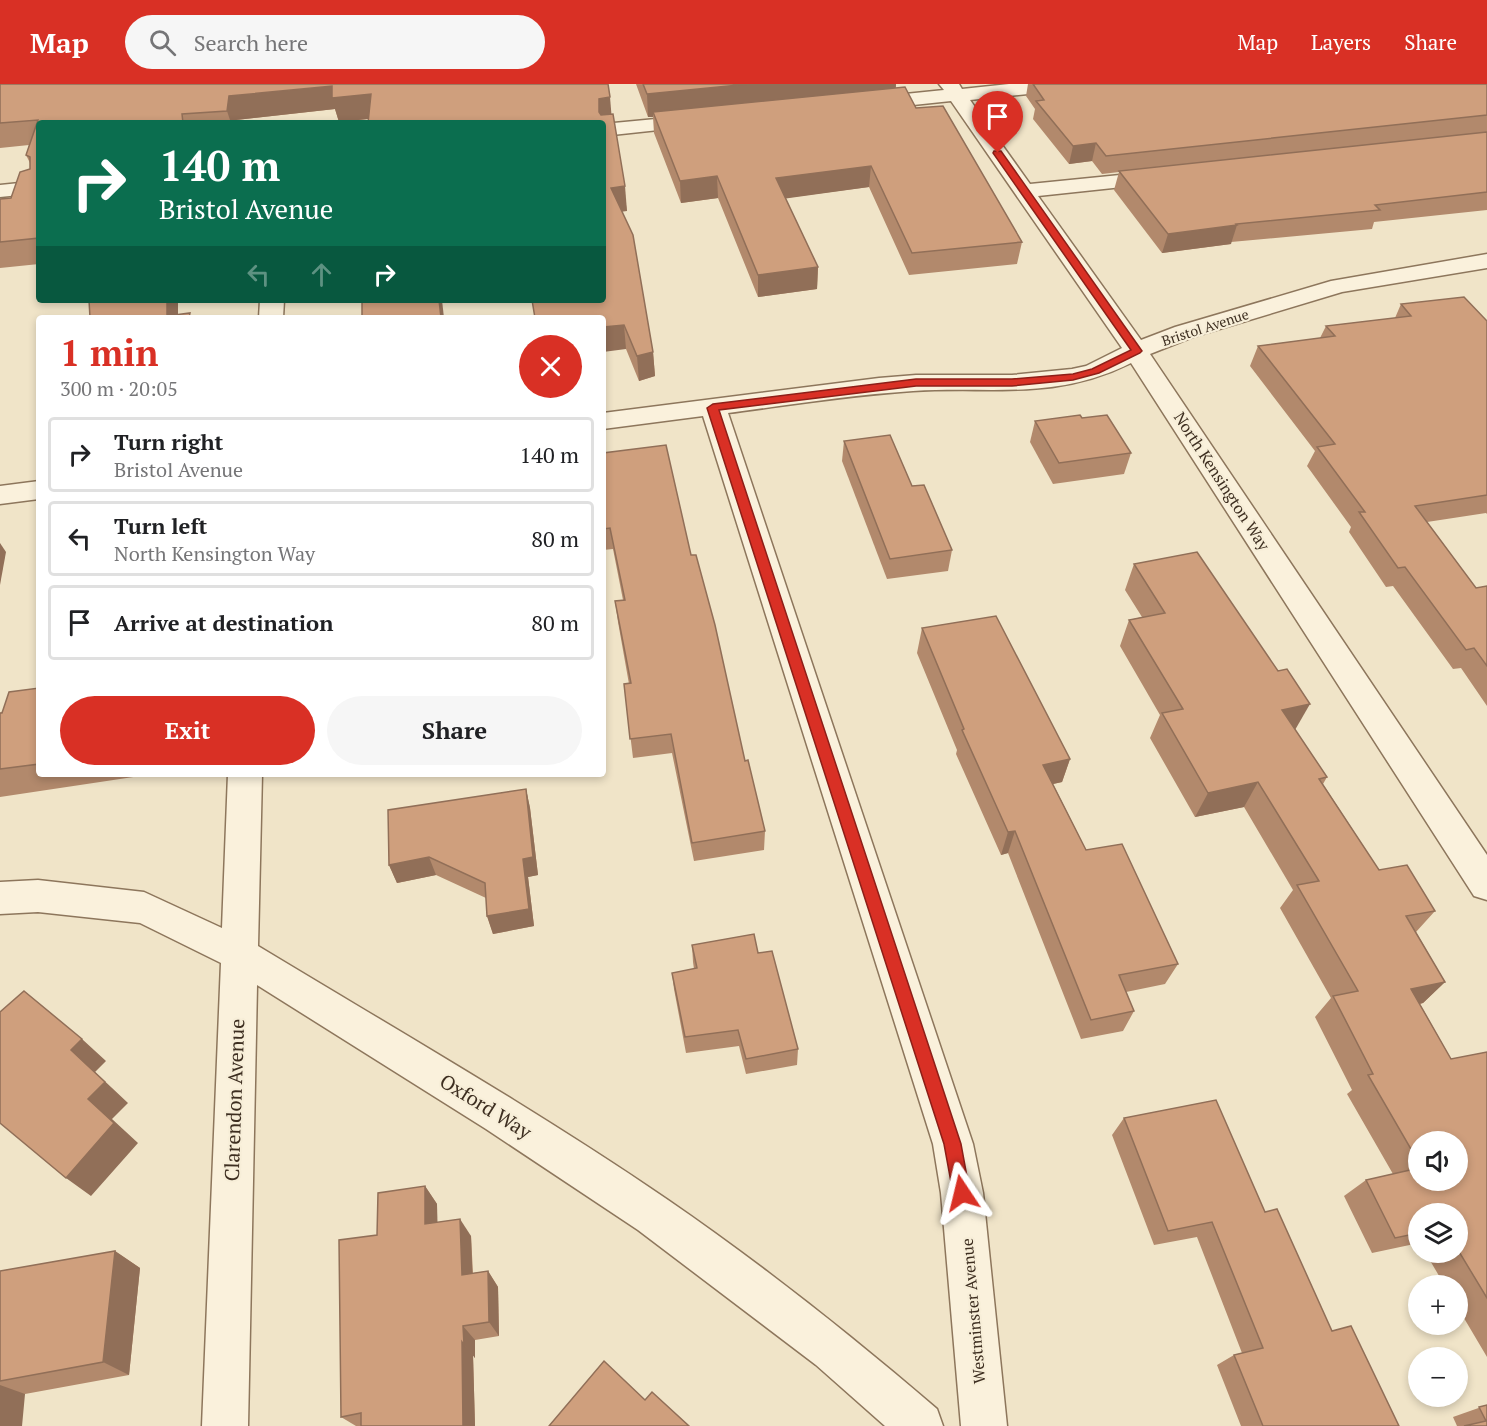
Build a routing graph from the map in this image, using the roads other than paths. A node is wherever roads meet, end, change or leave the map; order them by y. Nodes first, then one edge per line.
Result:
1 (1067, 84) edge
2 (952, 89) edge
3 (850, 105) edge
4 (721, 118) edge
5 (606, 130) edge
6 (1180, 174) edge
7 (36, 187) edge
8 (0, 190) edge
9 (1025, 191) junction
10 (1482, 267) edge
11 (1136, 351) junction
12 (713, 408) junction
13 (606, 421) edge
14 (36, 490) edge
15 (0, 495) edge
16 (245, 777) edge
17 (1487, 885) edge
18 (0, 898) edge
19 (238, 953) junction
20 (225, 1426) edge
21 (920, 1426) edge
22 (984, 1426) edge

1 - 2 street
2 - 3 street
2 - 9 street, North Kensington Way
4 - 5 street
6 - 9 street
7 - 8 street
9 - 11 street, North Kensington Way
10 - 11 street, Bristol Avenue
11 - 12 street, Bristol Avenue
11 - 17 street, North Kensington Way
12 - 13 street, Bristol Avenue
12 - 22 street, Westminster Avenue
14 - 15 street
16 - 19 street, Clarendon Avenue
18 - 19 street, Oxford Way
19 - 20 street, Clarendon Avenue
19 - 21 street, Oxford Way

